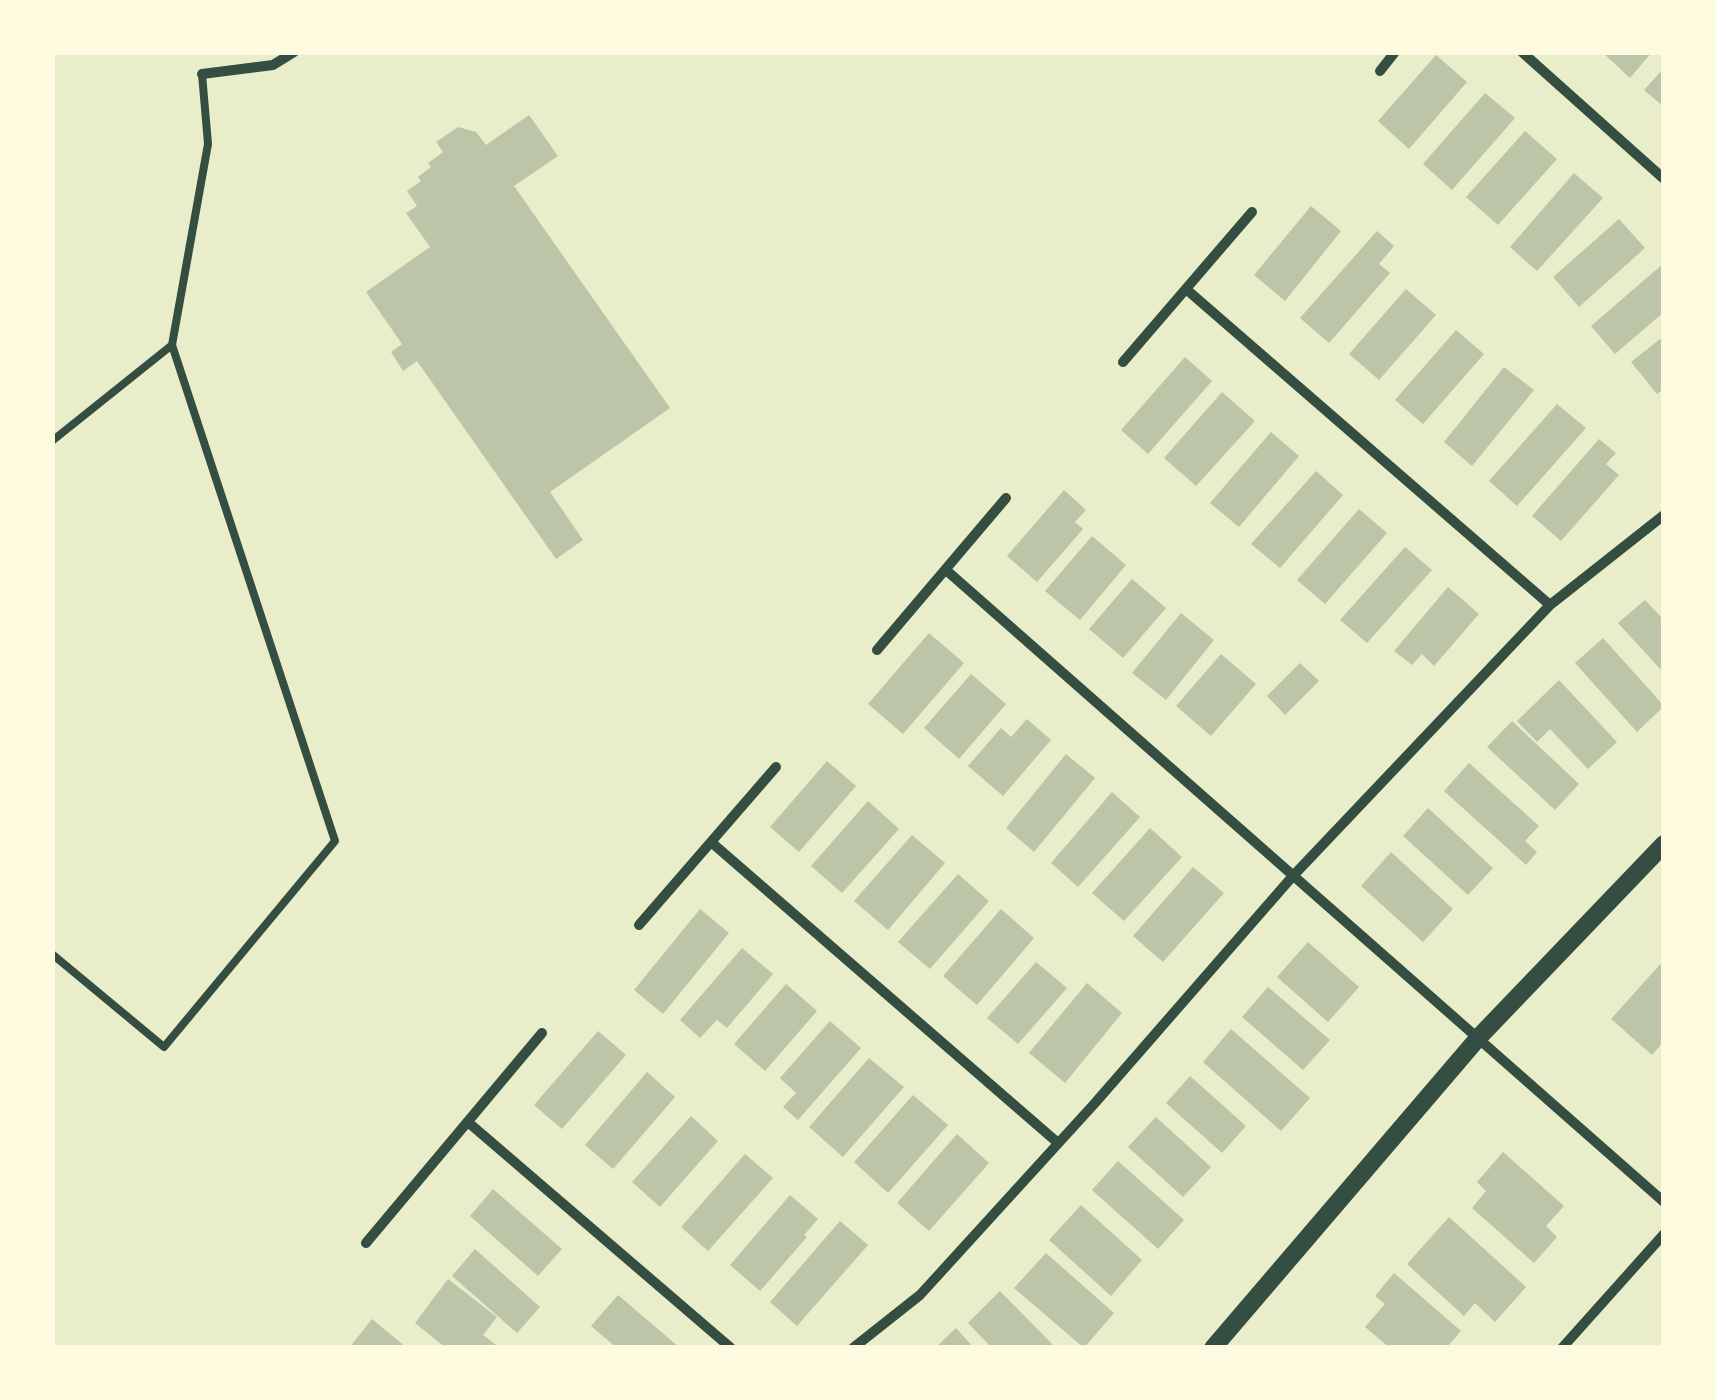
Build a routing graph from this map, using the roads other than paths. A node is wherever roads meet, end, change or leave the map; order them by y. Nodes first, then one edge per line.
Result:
1 (294, 52) edge
2 (1395, 52) edge
3 (1522, 52) edge
4 (1380, 71) dead end
5 (202, 74) joint
6 (1664, 179) edge
7 (1252, 212) dead end
8 (1186, 290) junction
9 (172, 345) junction
10 (1123, 362) dead end
11 (52, 441) edge
12 (1006, 498) dead end
13 (1664, 516) edge
14 (946, 570) junction
15 (1550, 605) junction
16 (877, 650) dead end
17 (776, 767) dead end
18 (711, 842) junction
19 (1664, 844) edge
20 (1292, 877) junction
21 (639, 925) dead end
22 (52, 954) edge
23 (542, 1033) dead end
24 (1479, 1036) junction
25 (468, 1123) junction
26 (1058, 1143) junction
27 (1664, 1202) edge
28 (1664, 1234) edge
29 (366, 1243) dead end
30 (732, 1348) edge
31 (853, 1348) edge
32 (1213, 1348) edge
33 (1562, 1348) edge

1 - 5 street
2 - 4 street
3 - 6 street
5 - 9 lane
7 - 8 street
8 - 10 street
8 - 15 street
9 - 11 lane
9 - 22 lane
12 - 14 street
13 - 15 street
14 - 16 street
14 - 20 street
15 - 20 street
17 - 18 street
18 - 21 street
18 - 26 street
19 - 24 street
20 - 24 street
20 - 26 street
23 - 25 street
24 - 27 street
24 - 32 street
25 - 29 street
25 - 30 street
26 - 31 street
28 - 33 street

